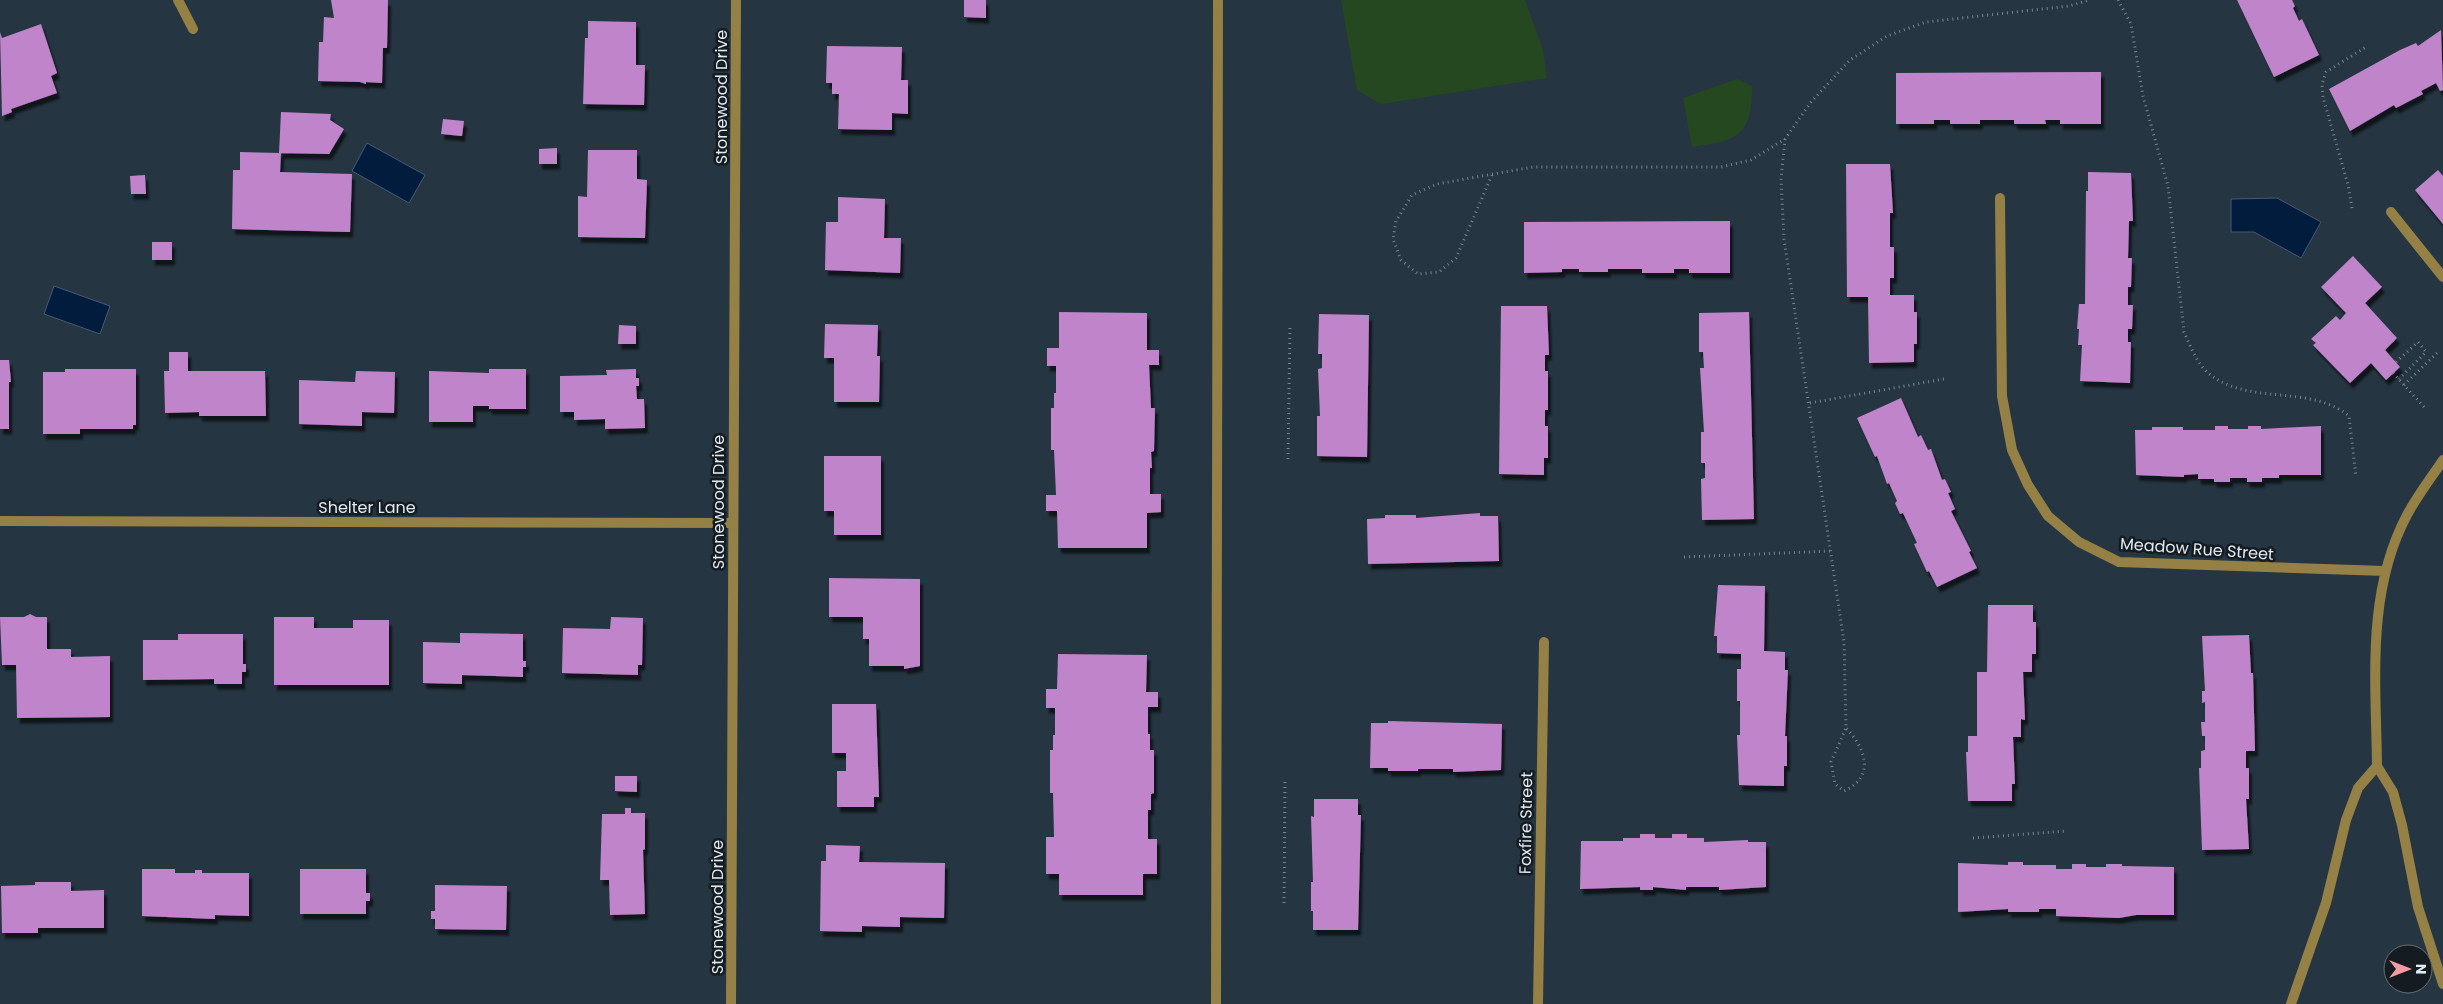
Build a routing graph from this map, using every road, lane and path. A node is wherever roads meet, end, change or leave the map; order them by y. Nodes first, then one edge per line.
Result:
1 (178, 0) edge
2 (736, 0) edge
3 (1218, 0) edge
4 (2090, 0) edge
5 (2118, 0) edge
6 (194, 29) dead end
7 (2366, 47) dead end
8 (1785, 139) junction
9 (1492, 175) junction
10 (2000, 198) dead end
11 (2352, 208) dead end
12 (2391, 212) dead end
13 (2443, 277) edge
14 (1290, 325) dead end
15 (2438, 352) dead end
16 (2396, 362) dead end
17 (2393, 373) dead end
18 (1944, 379) dead end
19 (2399, 379) junction
20 (2404, 385) junction
21 (1810, 403) junction
22 (2424, 407) dead end
23 (1288, 459) dead end
24 (2443, 460) edge
25 (2356, 478) dead end
26 (0, 521) edge
27 (733, 523) junction
28 (1832, 551) junction
29 (1684, 557) dead end
30 (2385, 572) junction
31 (1544, 642) dead end
32 (1846, 728) junction
33 (2377, 766) junction
34 (1286, 780) dead end
35 (2067, 831) dead end
36 (1973, 838) dead end
37 (1284, 903) dead end
38 (2443, 984) edge
39 (731, 1004) edge
40 (1216, 1004) edge
41 (1538, 1004) edge
42 (2291, 1004) edge

1 - 6 street
2 - 27 street, Stonewood Drive
3 - 40 street
4 - 8 path
5 - 25 path
7 - 11 path
8 - 9 path
8 - 21 path
9 - 9 path
10 - 30 street, Meadow Rue Street
12 - 13 street
14 - 23 path
15 - 20 path
16 - 19 path
17 - 19 path
18 - 21 path
19 - 20 path
20 - 22 path
21 - 28 path
24 - 30 street
26 - 27 street, Shelter Lane
27 - 39 street, Stonewood Drive
28 - 29 path
28 - 32 path
30 - 33 street
31 - 41 street, Foxfire Street
32 - 32 path
33 - 38 street
33 - 42 street
34 - 37 path
35 - 36 path

